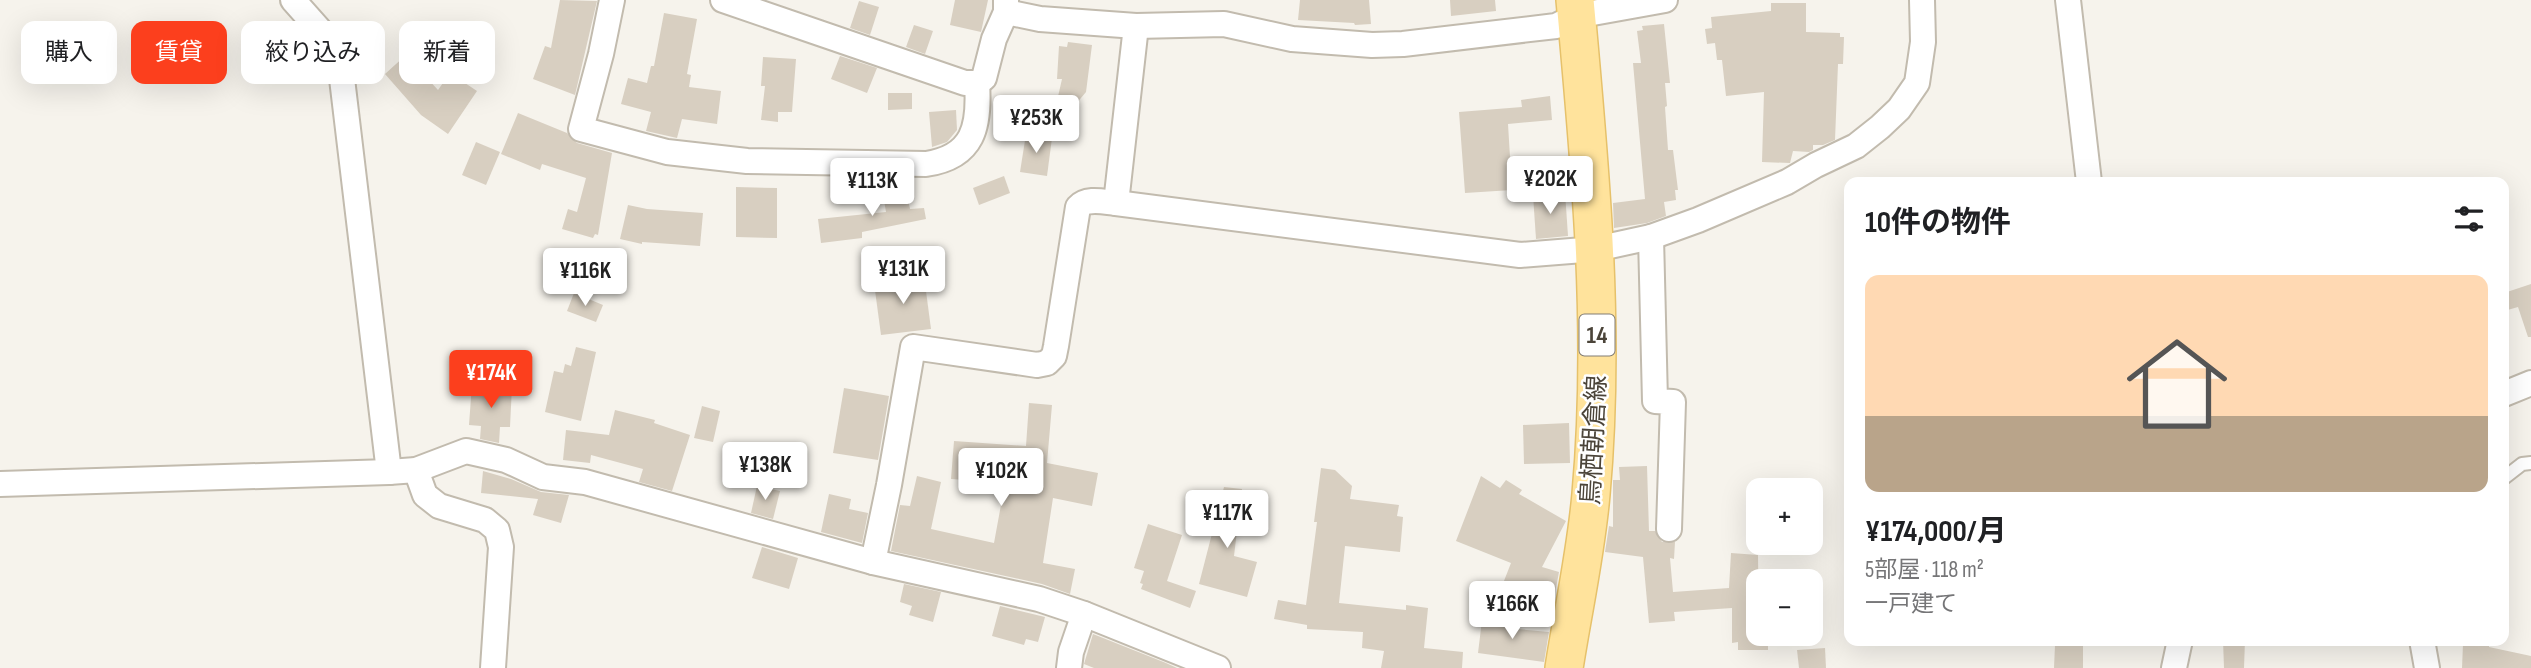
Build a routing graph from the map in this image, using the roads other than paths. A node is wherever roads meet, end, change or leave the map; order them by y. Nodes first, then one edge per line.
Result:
1 (293, 0) edge
2 (612, 0) edge
3 (723, 0) edge
4 (1665, 0) edge
5 (1922, 0) edge
6 (2068, 0) edge
7 (1006, 6) edge
8 (1576, 8) edge
9 (1136, 26) junction
10 (977, 83) junction
11 (2088, 177) edge
12 (1116, 203) junction
13 (1651, 237) junction
14 (1596, 249) junction
15 (2531, 383) edge
16 (2509, 392) edge
17 (2531, 463) edge
18 (416, 470) junction
19 (389, 472) junction
20 (2509, 474) edge
21 (0, 484) edge
22 (1669, 529) dead end
23 (873, 562) junction
24 (1084, 614) junction
25 (2179, 646) edge
26 (2423, 646) edge
27 (493, 668) edge
28 (1069, 668) edge
29 (1218, 668) edge
30 (1564, 668) edge
31 (2174, 668) edge
32 (2427, 668) edge

1 - 19 street
2 - 10 street
3 - 10 street
4 - 8 street
5 - 13 street
6 - 11 street
7 - 9 street
7 - 10 street
8 - 9 street
8 - 14 main road, 鳥栖朝倉線 / 14
9 - 12 street
12 - 14 street
12 - 23 street
13 - 14 street
13 - 22 street
14 - 30 main road, 鳥栖朝倉線 / 14
15 - 16 street
17 - 20 lane
18 - 19 street
18 - 23 street
18 - 27 street
19 - 21 street
23 - 24 street
24 - 28 street
24 - 29 street
25 - 31 street
26 - 32 street

